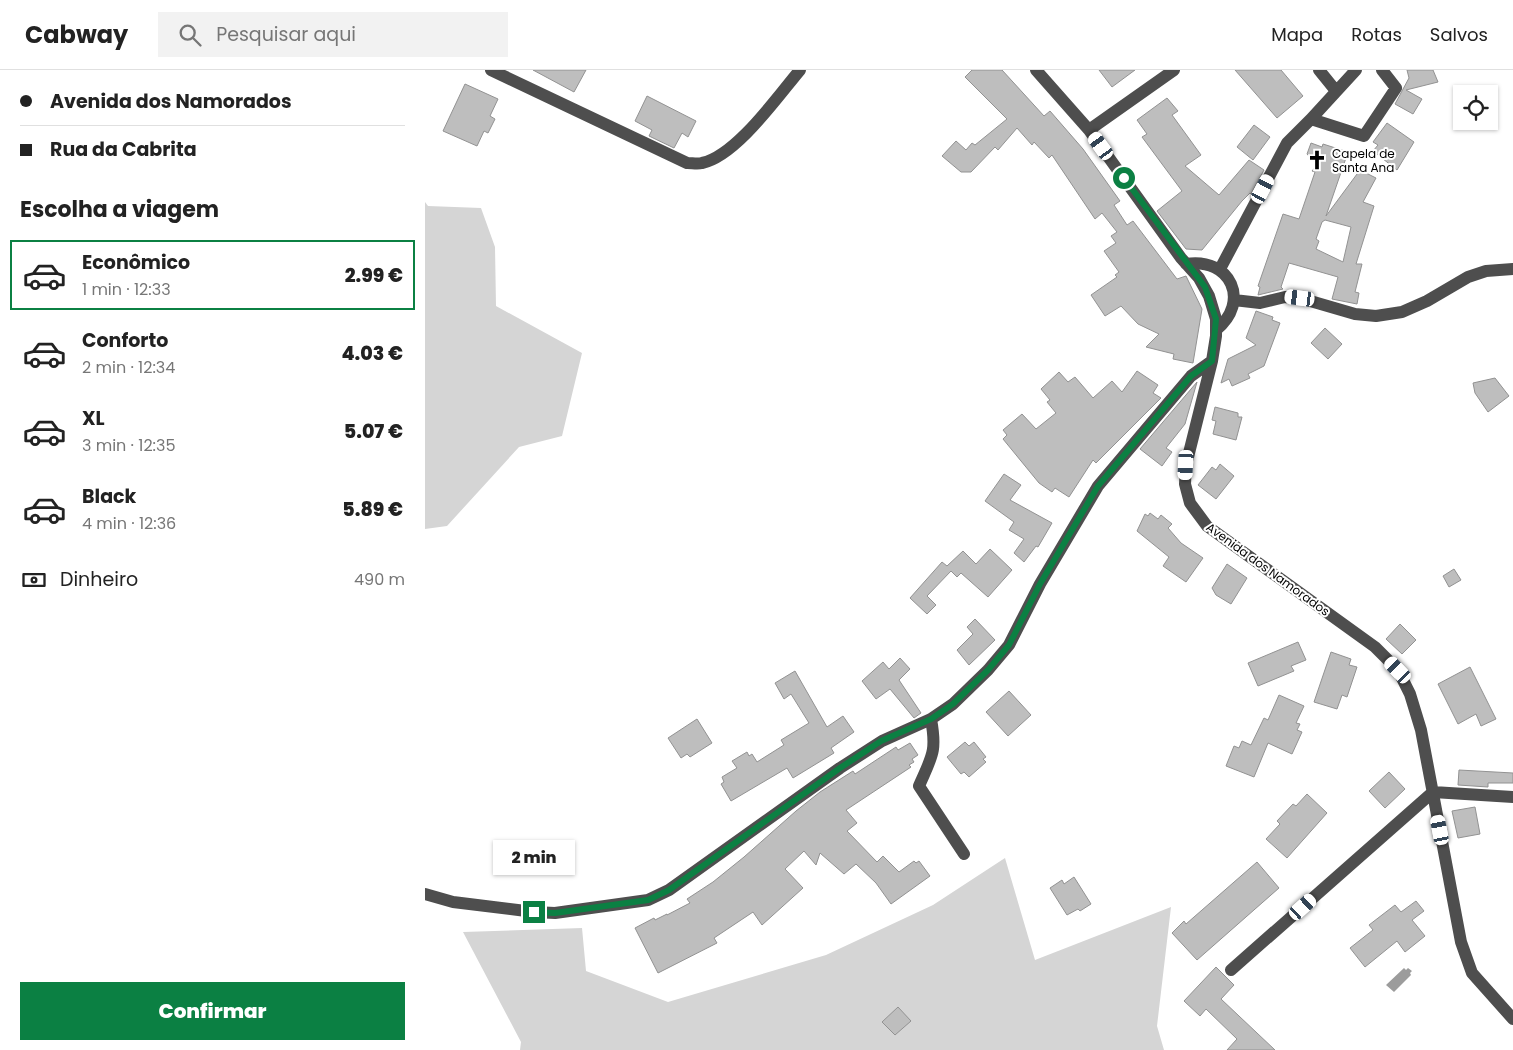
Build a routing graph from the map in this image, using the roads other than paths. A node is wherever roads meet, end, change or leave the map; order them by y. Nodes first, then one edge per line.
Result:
1 (491, 70) edge
2 (800, 70) edge
3 (1036, 70) edge
4 (1174, 70) edge
5 (1319, 70) edge
6 (1356, 70) edge
7 (1382, 70) edge
8 (1336, 91) junction
9 (1311, 119) junction
10 (1089, 130) junction
11 (1187, 264) junction
12 (1220, 269) junction
13 (1513, 269) edge
14 (1234, 300) junction
15 (1216, 330) junction
16 (1212, 361) junction
17 (931, 719) junction
18 (1433, 792) junction
19 (1513, 797) edge
20 (964, 854) dead end
21 (425, 894) edge
22 (1231, 970) dead end
23 (1513, 1019) edge

1 - 2 street
3 - 10 street, Avenida dos Namorados
4 - 10 street
5 - 8 street
6 - 8 street
7 - 9 street
8 - 9 street
9 - 12 street
10 - 11 street, Avenida dos Namorados
11 - 12 street
11 - 15 street, Avenida dos Namorados
12 - 14 street
13 - 14 street
14 - 15 street
15 - 16 street, Avenida dos Namorados
16 - 17 street
16 - 18 street, Avenida dos Namorados
17 - 20 street
17 - 21 street
18 - 19 street
18 - 22 street
18 - 23 street, Avenida dos Namorados

